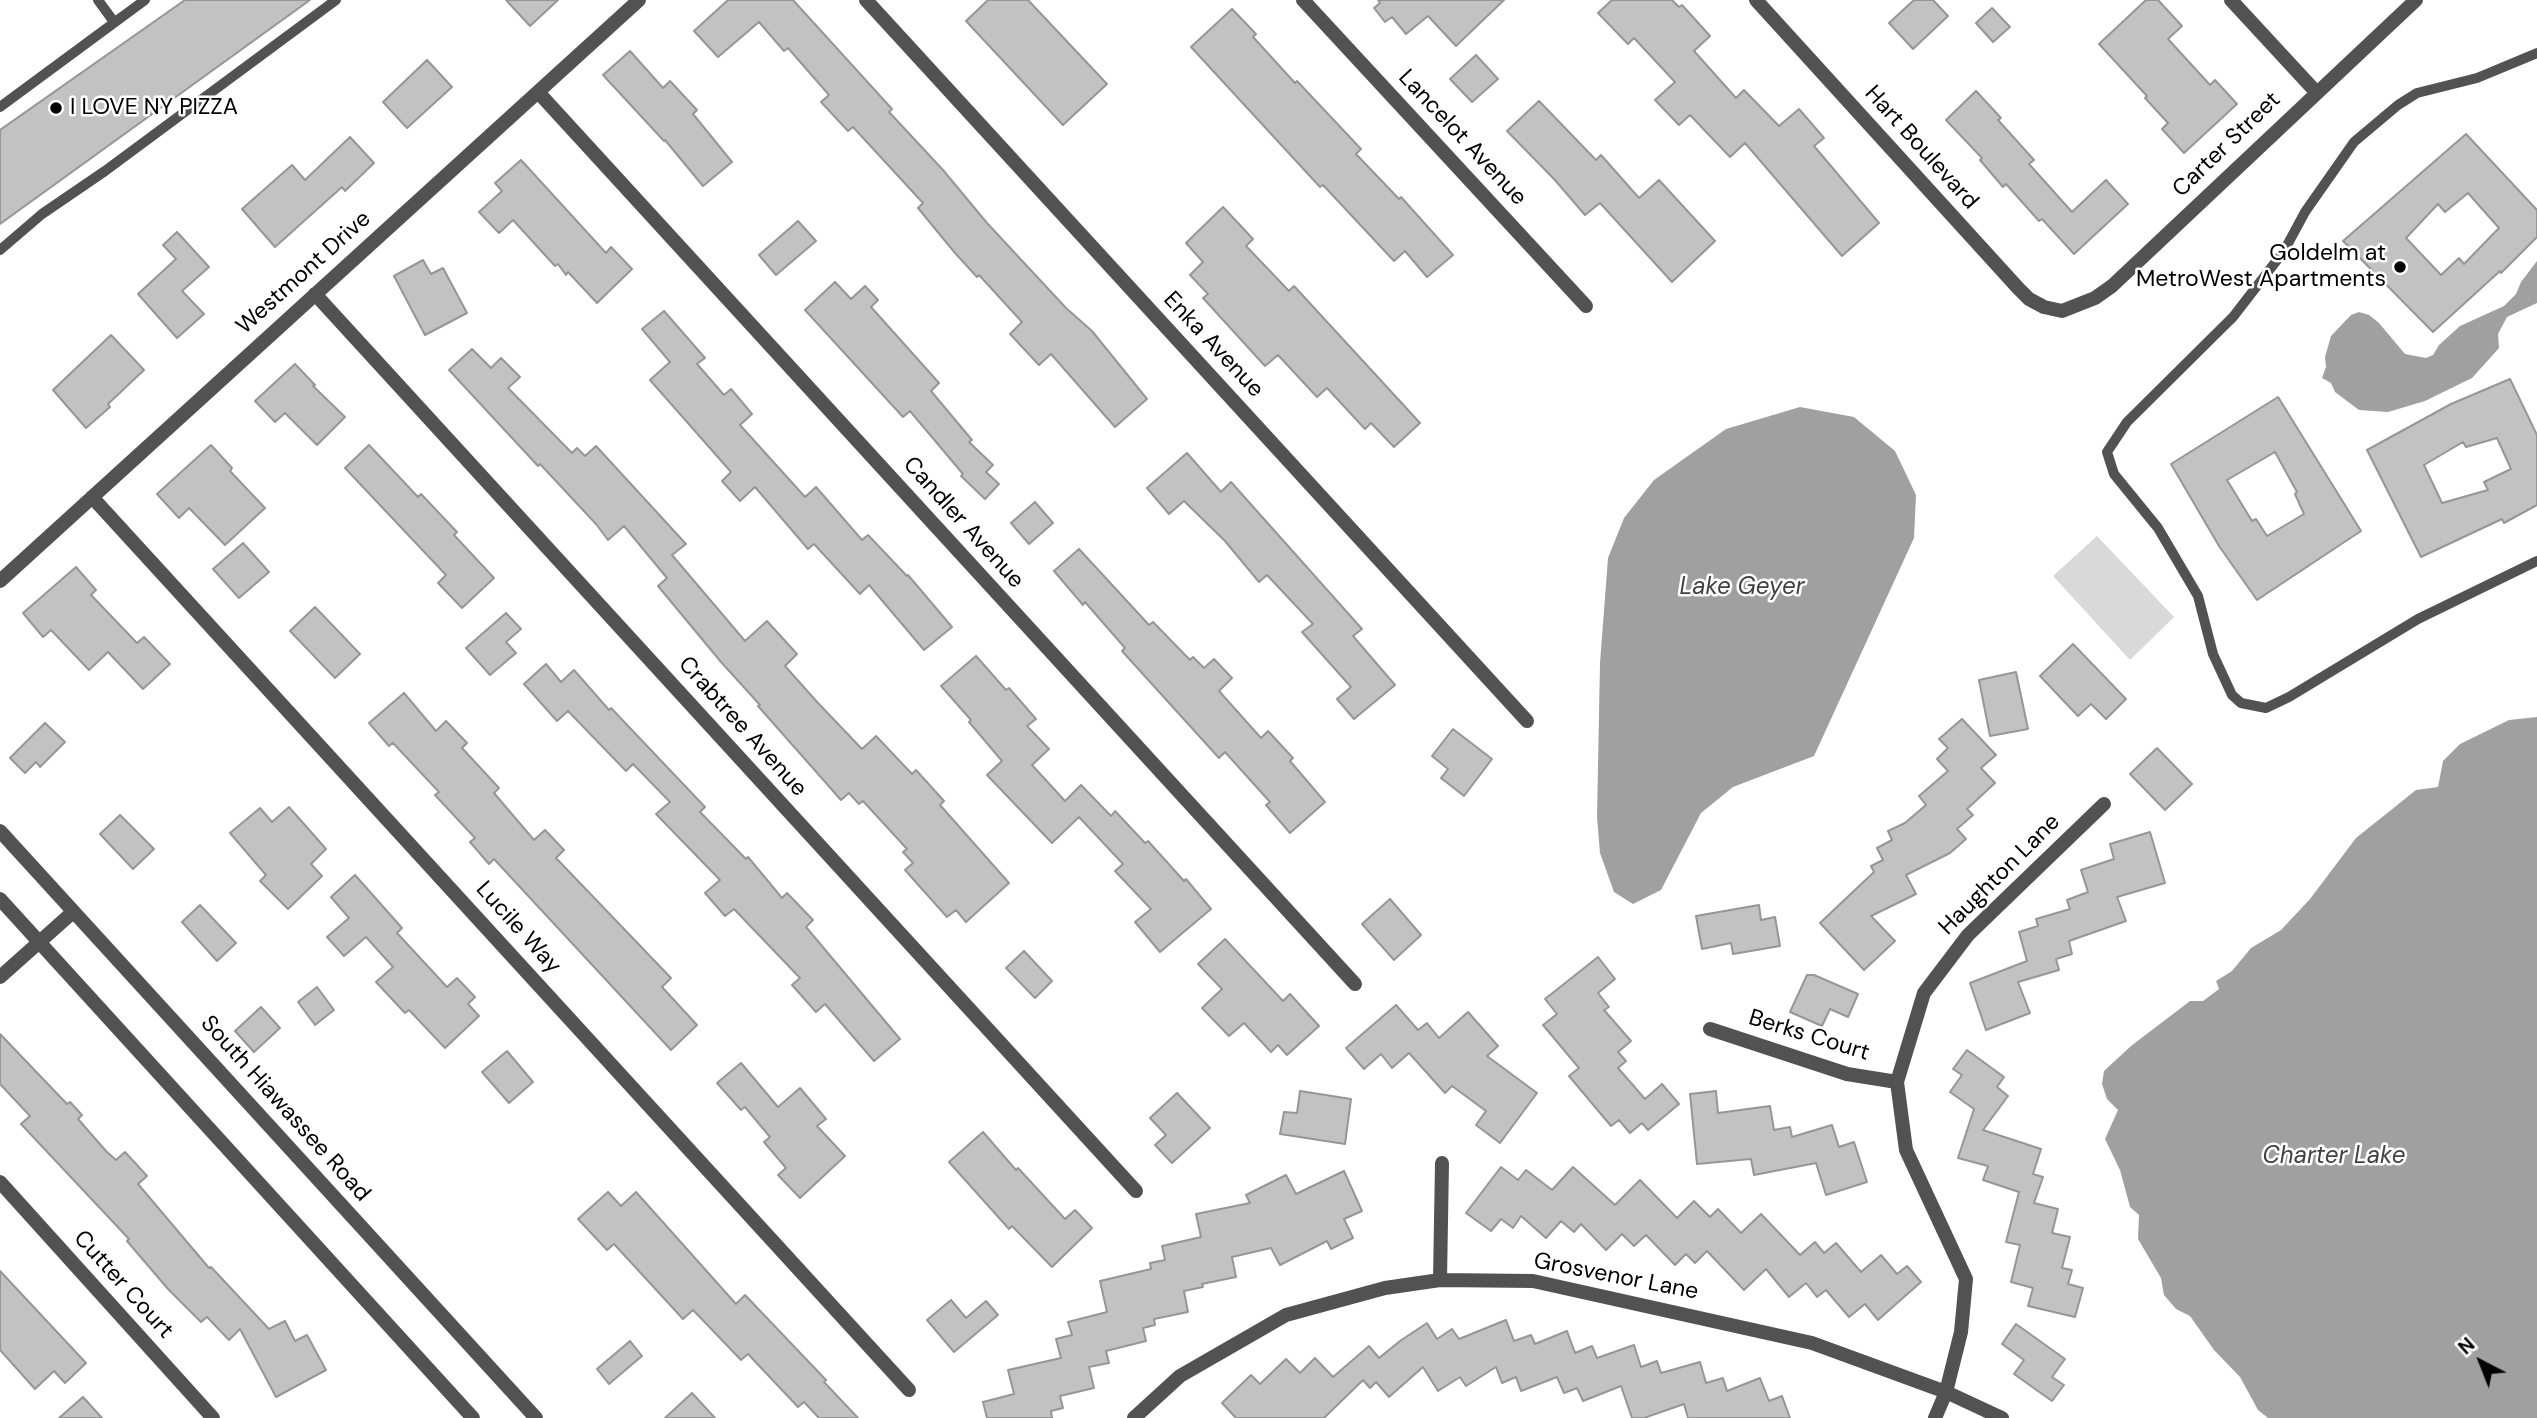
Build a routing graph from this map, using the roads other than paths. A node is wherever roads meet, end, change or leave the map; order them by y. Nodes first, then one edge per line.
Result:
1 (98, 0) edge
2 (145, 0) edge
3 (336, 0) edge
4 (639, 0) edge
5 (866, 0) edge
6 (1303, 0) edge
7 (1756, 0) edge
8 (2231, 0) edge
9 (2416, 0) edge
10 (114, 22) junction
11 (2537, 53) edge
12 (538, 92) junction
13 (2316, 92) junction
14 (0, 107) edge
15 (0, 250) edge
16 (315, 294) junction
17 (1587, 306) dead end
18 (2062, 311) joint
19 (92, 497) junction
20 (2537, 561) edge
21 (0, 581) edge
22 (1527, 721) dead end
23 (2104, 804) dead end
24 (0, 831) edge
25 (0, 899) edge
26 (73, 912) junction
27 (39, 942) junction
28 (0, 977) edge
29 (1354, 984) dead end
30 (1710, 1029) dead end
31 (1897, 1082) junction
32 (1442, 1163) dead end
33 (0, 1182) edge
34 (1136, 1191) dead end
35 (1440, 1280) junction
36 (909, 1390) dead end
37 (1946, 1392) junction
38 (213, 1418) edge
39 (473, 1418) edge
40 (536, 1418) edge
41 (1134, 1418) edge
42 (1935, 1418) edge
43 (2002, 1418) edge

1 - 10 lane
2 - 10 lane
3 - 15 lane
4 - 12 street, Westmont Drive
5 - 22 street, Enka Avenue
6 - 17 street, Lancelot Avenue
7 - 18 street, Hart Boulevard
8 - 13 street
9 - 13 street, Carter Street
10 - 14 lane
11 - 20 lane
12 - 16 street, Westmont Drive
12 - 29 street, Candler Avenue
13 - 18 street, Carter Street
16 - 19 street, Westmont Drive
16 - 34 street, Crabtree Avenue
19 - 21 street, Westmont Drive
19 - 36 street, Lucile Way
23 - 31 street, Haughton Lane
24 - 26 street, South Hiawassee Road
25 - 27 street
26 - 27 street
26 - 40 street, South Hiawassee Road
27 - 28 street
27 - 39 street
30 - 31 street, Berks Court
31 - 37 street, Haughton Lane
32 - 35 street
33 - 38 street, Cutter Court
35 - 37 street, Grosvenor Lane
35 - 41 street, Grosvenor Lane
37 - 42 street, Haughton Lane
37 - 43 street, Grosvenor Lane

